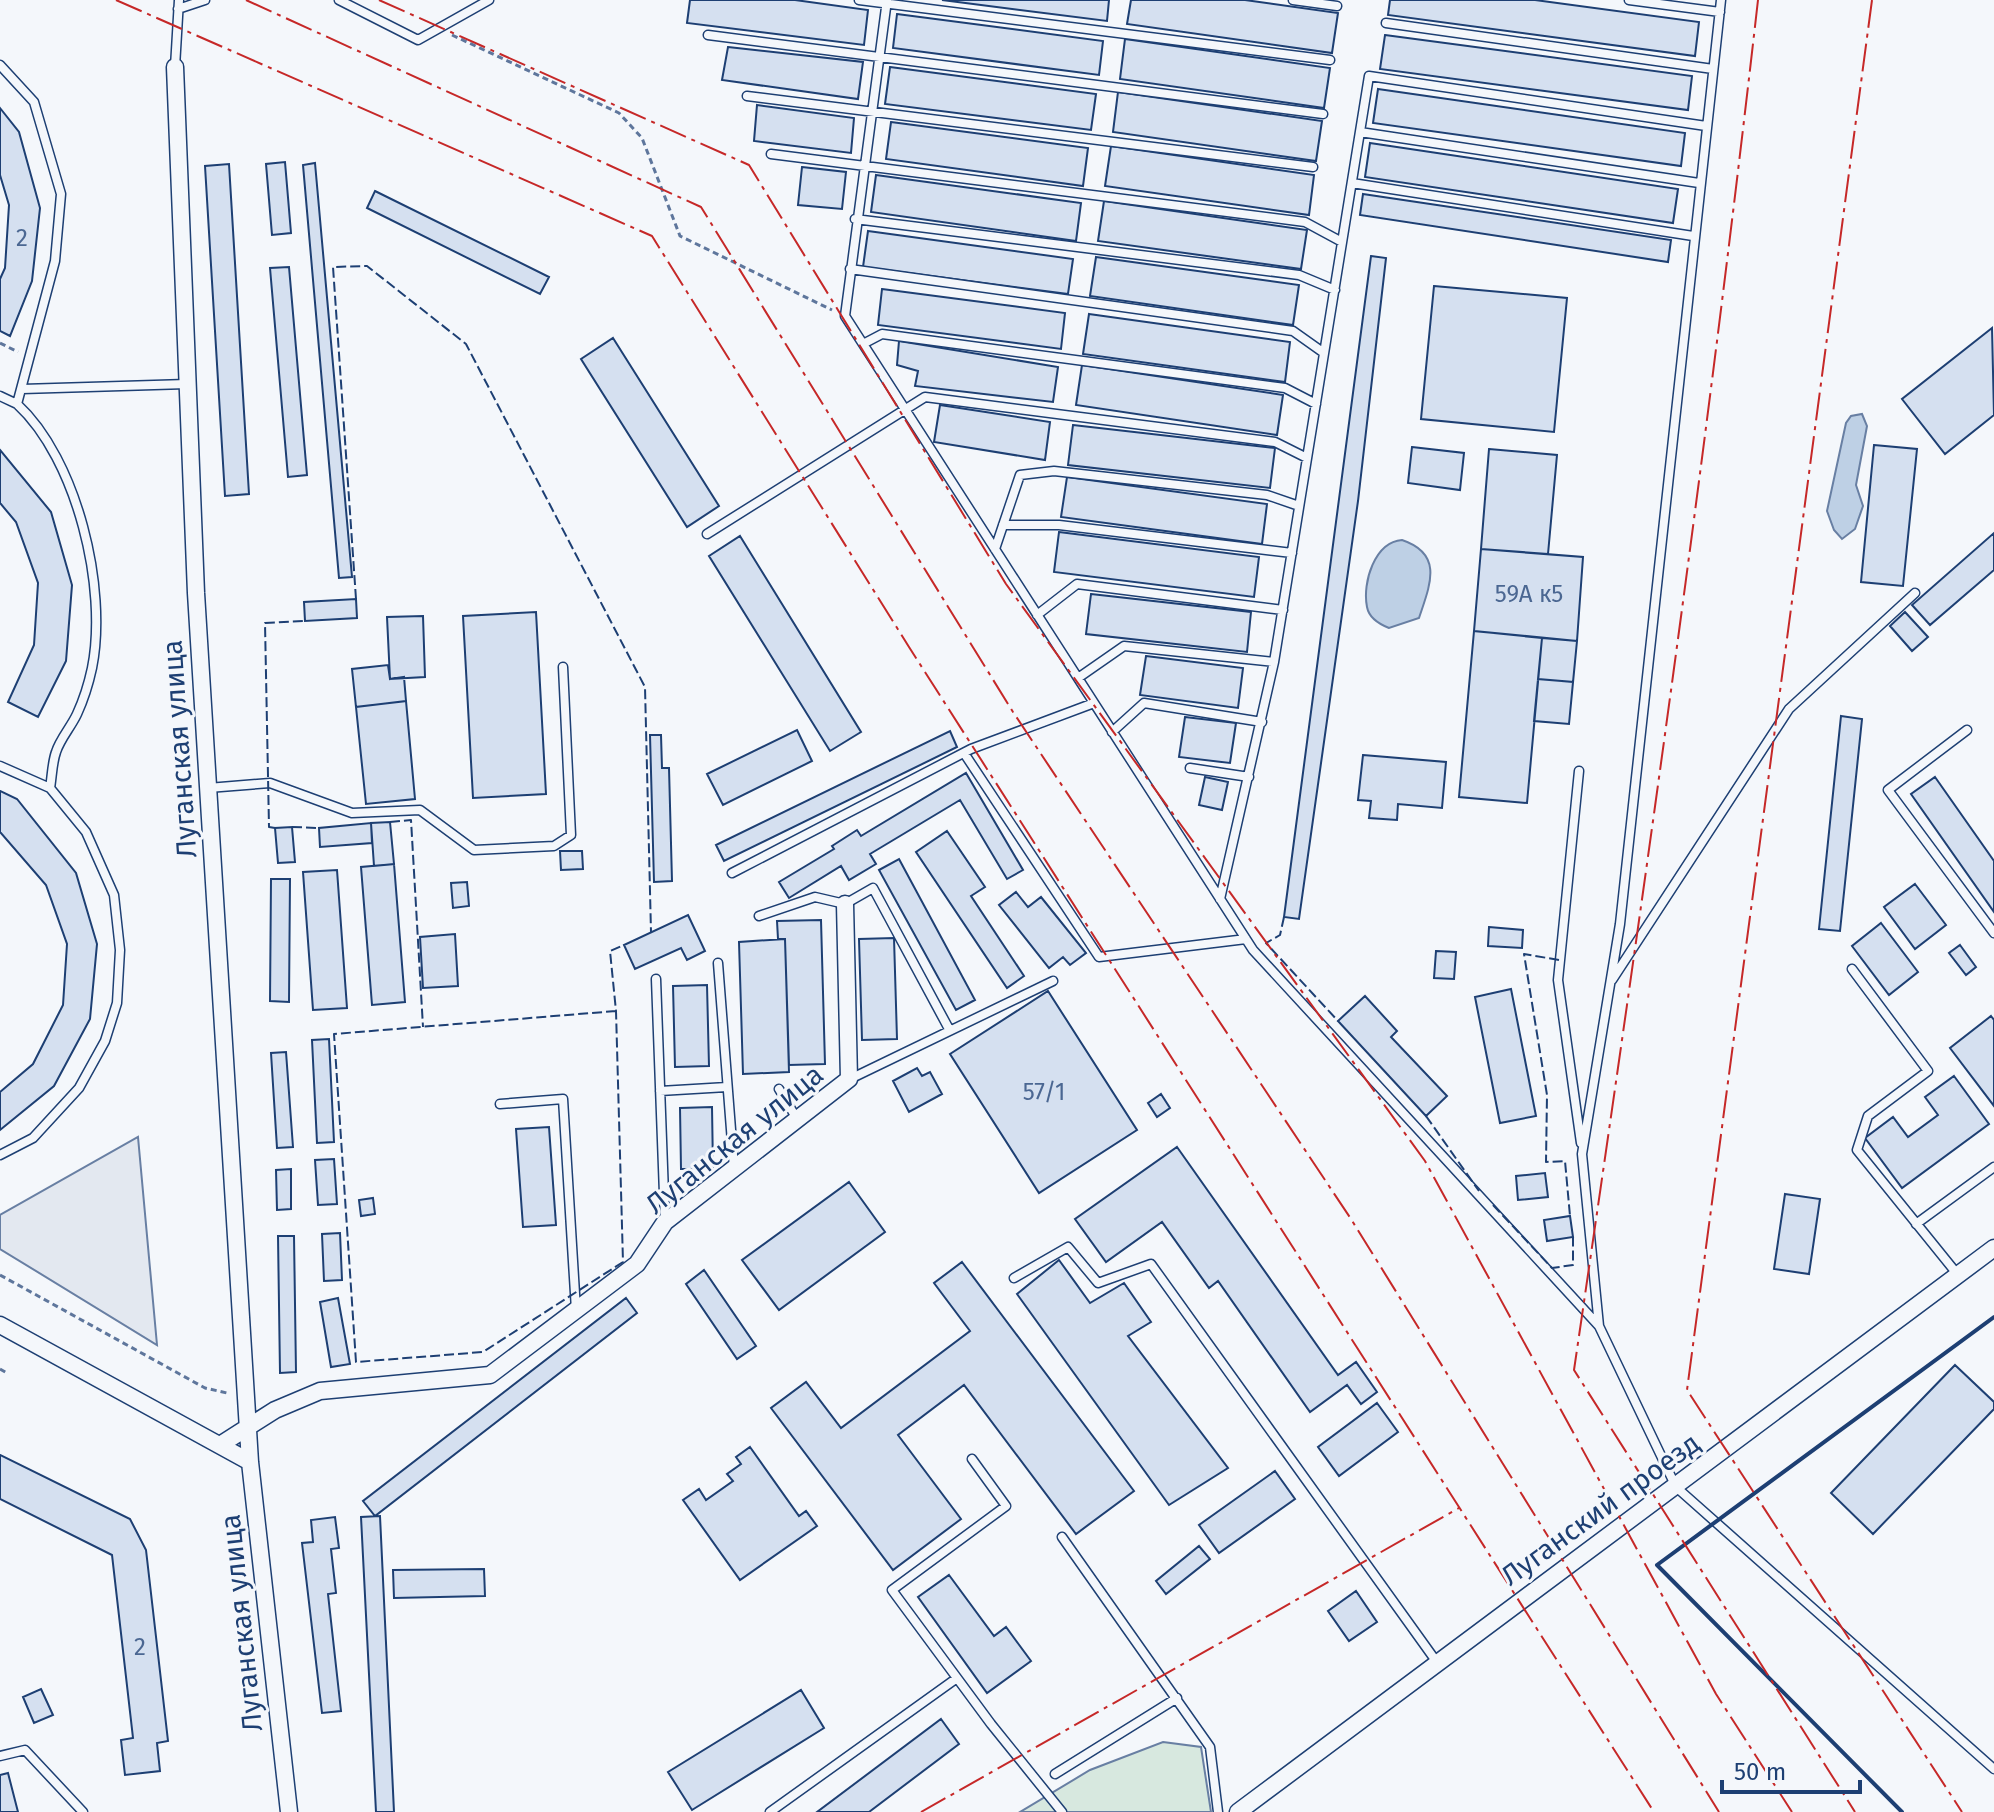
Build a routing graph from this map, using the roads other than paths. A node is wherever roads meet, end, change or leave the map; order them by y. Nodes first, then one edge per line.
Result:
1 (205, 0) edge
2 (339, 0) edge
3 (489, 0) edge
4 (859, 0) edge
5 (1293, 0) edge
6 (1629, 0) edge
7 (1721, 0) edge
8 (886, 2) edge
9 (178, 5) edge
10 (1337, 6) dead end
11 (1720, 12) junction
12 (1386, 23) dead end
13 (708, 35) dead end
14 (878, 57) junction
15 (1330, 60) dead end
16 (0, 65) edge
17 (175, 67) joint
18 (1713, 69) junction
19 (747, 96) dead end
20 (871, 113) junction
21 (1323, 114) dead end
22 (1706, 126) junction
23 (1360, 132) junction
24 (771, 154) dead end
25 (863, 165) junction
26 (1313, 167) dead end
27 (1352, 183) junction
28 (1699, 183) junction
29 (855, 219) junction
30 (1693, 236) junction
31 (1342, 242) junction
32 (850, 269) junction
33 (1335, 290) junction
34 (863, 344) junction
35 (1324, 353) junction
36 (187, 384) junction
37 (22, 389) junction
38 (0, 396) edge
39 (17, 404) junction
40 (1316, 404) junction
41 (904, 408) junction
42 (1307, 458) junction
43 (1299, 506) junction
44 (1003, 525) junction
45 (707, 534) dead end
46 (995, 549) junction
47 (1292, 553) junction
48 (1915, 593) dead end
49 (1283, 610) junction
50 (1037, 615) junction
51 (1274, 662) junction
52 (563, 667) dead end
53 (1078, 678) junction
54 (1094, 703) junction
55 (1262, 722) junction
56 (1967, 730) dead end
57 (1112, 732) junction
58 (964, 753) junction
59 (0, 766) edge
60 (1190, 768) dead end
61 (1579, 771) dead end
62 (1249, 777) junction
63 (50, 788) junction
64 (208, 788) junction
65 (732, 873) dead end
66 (1220, 899) junction
67 (845, 904) junction
68 (759, 916) dead end
69 (1994, 933) edge
70 (1246, 939) junction
71 (718, 963) dead end
72 (1852, 969) dead end
73 (656, 979) dead end
74 (1053, 981) dead end
75 (1609, 985) junction
76 (949, 1029) junction
77 (849, 1079) junction
78 (727, 1087) junction
79 (779, 1089) dead end
80 (660, 1091) junction
81 (500, 1104) dead end
82 (797, 1119) junction
83 (1582, 1154) junction
84 (0, 1155) edge
85 (1994, 1167) edge
86 (734, 1168) junction
87 (665, 1222) junction
88 (1916, 1224) junction
89 (1994, 1248) edge
90 (1958, 1275) junction
91 (1014, 1278) dead end
92 (576, 1310) junction
93 (0, 1325) edge
94 (1599, 1326) junction
95 (248, 1428) junction
96 (220, 1445) junction
97 (972, 1459) dead end
98 (250, 1462) junction
99 (1676, 1487) junction
100 (1062, 1537) dead end
101 (1436, 1661) junction
102 (957, 1678) junction
103 (1177, 1698) junction
104 (0, 1756) edge
105 (1994, 1769) edge
106 (1055, 1774) dead end
107 (83, 1812) edge
108 (289, 1812) edge
109 (770, 1812) edge
110 (1062, 1812) edge
111 (1218, 1812) edge
112 (1238, 1812) edge

1 - 9 lane
2 - 3 lane
4 - 8 lane
5 - 10 lane
6 - 11 lane
7 - 11 lane
8 - 14 lane
8 - 15 lane
9 - 17 lane
11 - 18 lane
12 - 18 lane
13 - 14 lane
14 - 20 lane
14 - 21 lane
16 - 37 lane
17 - 36 street, Луганская улица
18 - 22 lane
19 - 20 lane
20 - 25 lane
20 - 26 lane
22 - 23 lane
22 - 28 lane
23 - 27 lane
23 - 28 lane
24 - 25 lane
25 - 29 lane
25 - 31 lane
27 - 30 lane
27 - 31 lane
28 - 30 lane
29 - 32 lane
29 - 33 lane
30 - 75 lane
31 - 33 lane
32 - 34 lane
32 - 35 lane
33 - 35 lane
34 - 40 lane
34 - 41 lane
35 - 40 lane
36 - 37 lane
36 - 64 street, Луганская улица
37 - 39 lane
38 - 39 lane
39 - 63 lane
40 - 42 lane
41 - 42 lane
41 - 45 lane
41 - 46 lane
42 - 43 lane
43 - 44 lane
43 - 47 lane
44 - 46 lane
44 - 47 lane
46 - 50 lane
47 - 49 lane
48 - 75 lane
49 - 50 lane
49 - 51 lane
50 - 53 lane
51 - 53 lane
51 - 55 lane
52 - 64 lane
53 - 54 lane
54 - 57 lane
54 - 58 lane
55 - 57 lane
55 - 62 lane
56 - 69 lane
57 - 66 lane
58 - 65 lane
58 - 70 lane
59 - 63 lane
60 - 62 lane
61 - 83 lane
62 - 66 lane
63 - 84 lane
64 - 95 street, Луганская улица
66 - 70 lane
67 - 68 lane
67 - 76 lane
67 - 77 street, Луганская улица
70 - 94 lane
71 - 78 lane
72 - 88 lane
73 - 80 lane
74 - 76 lane
75 - 83 lane
76 - 77 lane
77 - 82 street, Луганская улица
78 - 80 lane
78 - 86 lane
79 - 82 lane
80 - 87 lane
81 - 92 lane
82 - 86 street, Луганская улица
83 - 94 lane
85 - 88 lane
86 - 87 street, Луганская улица
87 - 92 street, Луганская улица
88 - 90 lane
89 - 90 street, Луганский проезд
90 - 99 street, Луганский проезд
91 - 101 lane
92 - 95 street, Луганская улица
93 - 96 street
94 - 99 lane
95 - 96 street, Луганская улица
95 - 98 street, Луганская улица
96 - 98 street
97 - 102 lane
98 - 108 street, Луганская улица
99 - 101 street, Луганский проезд
99 - 105 lane
100 - 103 lane
101 - 112 street, Луганский проезд
102 - 109 lane
102 - 110 lane
103 - 106 lane
103 - 111 lane
104 - 107 lane

